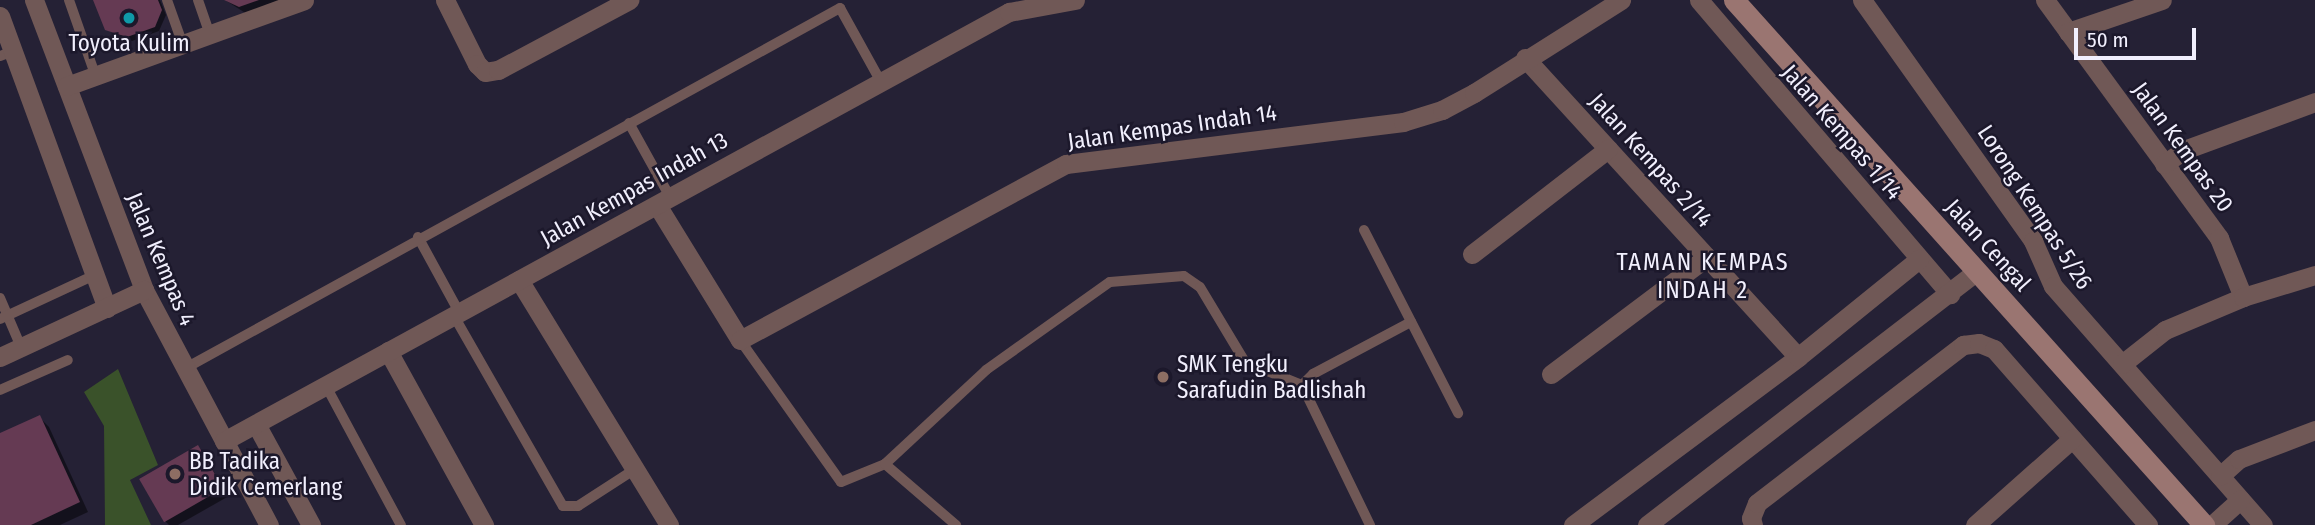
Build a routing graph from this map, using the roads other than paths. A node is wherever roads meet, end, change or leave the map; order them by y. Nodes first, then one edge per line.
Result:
1 (34, 0) edge
2 (69, 0) edge
3 (167, 0) edge
4 (198, 0) edge
5 (304, 0) edge
6 (445, 0) edge
7 (629, 0) edge
8 (1076, 0) edge
9 (1621, 0) edge
10 (1699, 0) edge
11 (1734, 0) edge
12 (2045, 0) edge
13 (2162, 0) edge
14 (1864, 1) edge
15 (1034, 3) edge
16 (595, 8) edge
17 (1, 20) edge
18 (2068, 32) junction
19 (210, 35) junction
20 (183, 45) junction
21 (6, 54) edge
22 (1525, 58) junction
23 (96, 77) junction
24 (881, 82) junction
25 (67, 86) junction
26 (2315, 102) edge
27 (629, 123) junction
28 (1608, 149) junction
29 (2164, 164) junction
30 (664, 201) junction
31 (1364, 230) dead end
32 (418, 237) junction
33 (1472, 254) dead end
34 (1707, 257) junction
35 (1919, 259) junction
36 (1976, 271) junction
37 (96, 275) junction
38 (2315, 275) edge
39 (519, 280) junction
40 (144, 290) junction
41 (1950, 294) junction
42 (2243, 297) junction
43 (0, 298) edge
44 (107, 308) junction
45 (457, 314) junction
46 (4, 318) edge
47 (1411, 323) junction
48 (740, 340) junction
49 (21, 347) junction
50 (388, 351) junction
51 (0, 357) edge
52 (1798, 357) junction
53 (68, 360) dead end
54 (2122, 364) junction
55 (184, 369) junction
56 (1551, 374) dead end
57 (1302, 385) junction
58 (326, 386) junction
59 (0, 390) edge
60 (1458, 413) dead end
61 (256, 424) junction
62 (2315, 430) edge
63 (2072, 439) junction
64 (224, 442) junction
65 (885, 464) junction
66 (632, 471) junction
67 (2220, 476) junction
68 (2240, 500) junction
69 (269, 525) edge
70 (311, 525) edge
71 (401, 525) edge
72 (484, 525) edge
73 (669, 525) edge
74 (956, 525) edge
75 (1370, 525) edge
76 (1573, 525) edge
77 (1647, 525) edge
78 (1753, 525) edge
79 (1975, 525) edge
80 (2148, 525) edge
81 (2204, 525) edge
82 (2212, 525) edge
83 (2263, 525) edge

1 - 25 street, Jalan Kempas 4
2 - 23 lane
3 - 20 lane
4 - 19 lane
5 - 19 street
6 - 16 street
7 - 16 street
8 - 15 street, Jalan Kempas Indah 13
9 - 22 street, Jalan Kempas Indah 14
10 - 35 street, Jalan Kempas 1/14
11 - 36 street, Jalan Cengal
12 - 18 street, Jalan Kempas 20
13 - 18 street
14 - 54 street, Lorong Kempas 5/26
15 - 24 street, Jalan Kempas Indah 13
17 - 21 street
18 - 29 street, Jalan Kempas 20
19 - 20 street
20 - 23 street
21 - 37 street
22 - 28 street, Jalan Kempas 2/14
22 - 48 street, Jalan Kempas Indah 14
23 - 25 street
24 - 27 lane
24 - 30 street, Jalan Kempas Indah 13
25 - 40 street, Jalan Kempas 4
26 - 29 street
27 - 30 lane
27 - 32 lane
28 - 33 street
28 - 34 street, Jalan Kempas 2/14
29 - 42 street, Jalan Kempas 20
30 - 39 street, Jalan Kempas Indah 13
30 - 48 street
31 - 47 lane
32 - 45 lane
32 - 55 lane
34 - 52 street, Jalan Kempas 2/14
34 - 56 street
35 - 41 street, Jalan Kempas 1/14
35 - 52 street
36 - 41 street
36 - 81 street, Jalan Cengal
37 - 44 street
37 - 46 lane
38 - 42 street
39 - 45 street, Jalan Kempas Indah 13
39 - 66 street
40 - 44 street
40 - 55 street, Jalan Kempas 4
41 - 77 street
42 - 54 street
43 - 46 lane
44 - 49 street
45 - 50 street, Jalan Kempas Indah 13
45 - 66 lane
46 - 49 lane
47 - 57 lane
47 - 60 lane
48 - 65 lane
49 - 51 street
50 - 58 street, Jalan Kempas Indah 13
50 - 72 street
52 - 76 street
53 - 59 lane
54 - 67 street, Lorong Kempas 5/26
55 - 64 street, Jalan Kempas 4
57 - 65 lane
57 - 75 lane
58 - 61 street, Jalan Kempas Indah 13
58 - 71 lane
61 - 64 street, Jalan Kempas Indah 13
61 - 70 street
62 - 67 street
63 - 78 street
63 - 79 street
63 - 80 street
64 - 69 street, Jalan Kempas 4
65 - 74 lane
66 - 73 street
67 - 68 street, Lorong Kempas 5/26
68 - 82 street
68 - 83 street, Lorong Kempas 5/26

